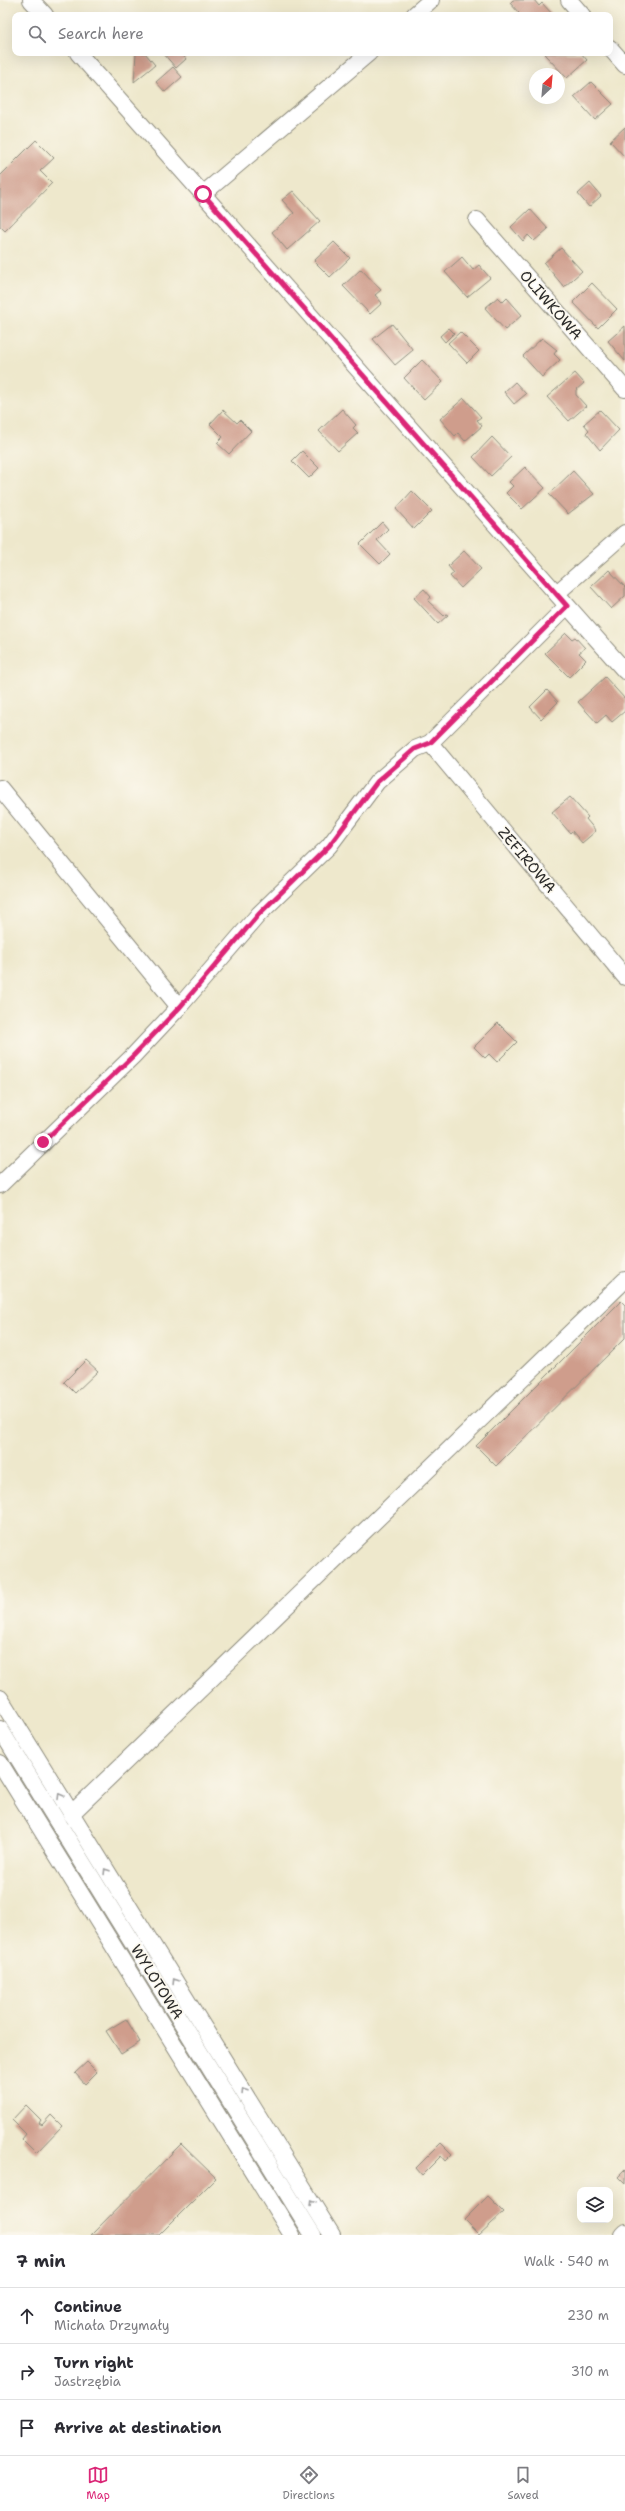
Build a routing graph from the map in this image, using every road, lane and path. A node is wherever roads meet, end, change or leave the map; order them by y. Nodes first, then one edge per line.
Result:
1 (31, 0) edge
2 (431, 0) edge
3 (569, 0) edge
4 (41, 12) edge
5 (417, 12) edge
6 (579, 12) edge
7 (613, 51) edge
8 (81, 56) edge
9 (365, 56) edge
10 (625, 65) edge
11 (203, 194) junction
12 (477, 220) dead end
13 (625, 389) edge
14 (625, 533) edge
15 (556, 594) junction
16 (567, 606) junction
17 (625, 670) edge
18 (430, 743) junction
19 (0, 788) edge
20 (625, 978) edge
21 (180, 1007) junction
22 (0, 1185) edge
23 (625, 1280) edge
24 (0, 1698) edge
25 (0, 1729) edge
26 (0, 1763) edge
27 (71, 1814) junction
28 (625, 2232) edge
29 (292, 2235) edge
30 (313, 2235) edge
31 (332, 2235) edge
32 (622, 2235) edge

1 - 4 street
2 - 5 street
3 - 6 street
7 - 10 street
8 - 11 street
9 - 11 street
11 - 15 street
12 - 13 street, OLIWKOWA
14 - 15 street
15 - 16 street
16 - 17 street
16 - 18 street
18 - 20 street, ZEFIROWA
18 - 21 street
19 - 21 street
21 - 22 street
23 - 27 street
27 -> 24 street
25 - 30 street, WYLOTOWA
26 - 29 street, WYLOTOWA
31 -> 27 street
28 - 32 street

